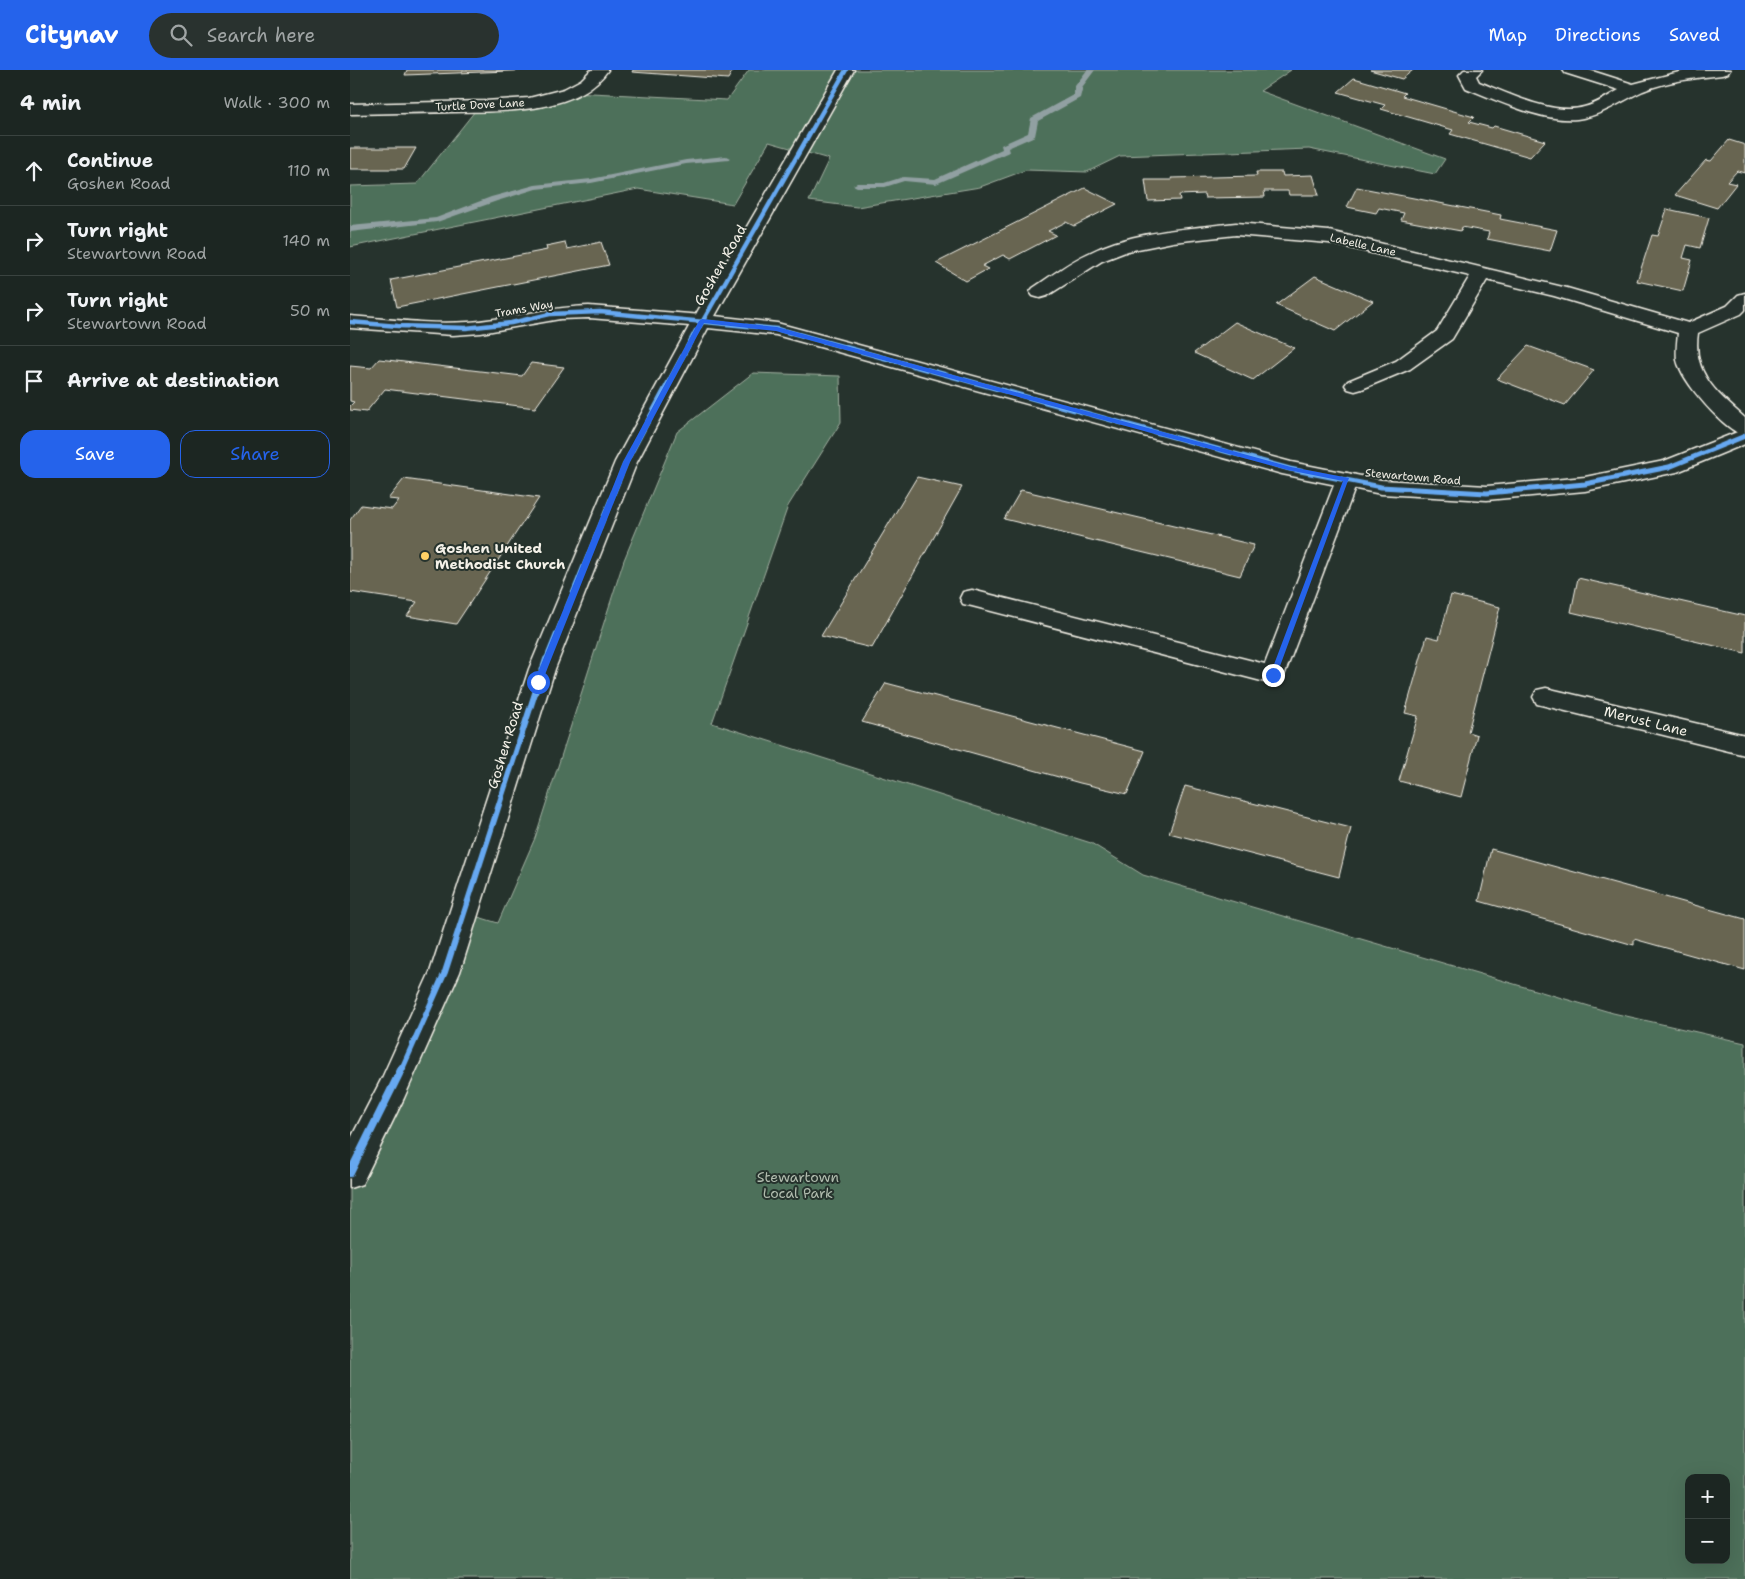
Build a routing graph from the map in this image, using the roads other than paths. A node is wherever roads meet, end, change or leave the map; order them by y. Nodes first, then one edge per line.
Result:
1 (600, 70) edge
2 (846, 70) edge
3 (1474, 70) edge
4 (1571, 70) edge
5 (1722, 70) edge
6 (1634, 90) junction
7 (350, 109) edge
8 (1482, 272) junction
9 (1040, 292) dead end
10 (1745, 299) edge
11 (702, 321) junction
12 (350, 322) edge
13 (1689, 330) junction
14 (1355, 385) dead end
15 (1745, 429) edge
16 (1745, 436) edge
17 (1347, 480) junction
18 (972, 598) dead end
19 (1546, 697) dead end
20 (1745, 745) edge
21 (350, 1173) edge

1 - 7 street, Turtle Dove Lane
2 - 11 street, Goshen Road
3 - 6 street
4 - 6 street
5 - 6 street
8 - 9 street, Labelle Lane
8 - 13 street, Labelle Lane
8 - 14 street
10 - 13 street
11 - 12 street, Trams Way
11 - 17 street, Stewartown Road
11 - 21 street, Goshen Road
13 - 15 street
16 - 17 street, Stewartown Road
17 - 18 street, Stewartown Road
19 - 20 street, Merust Lane

